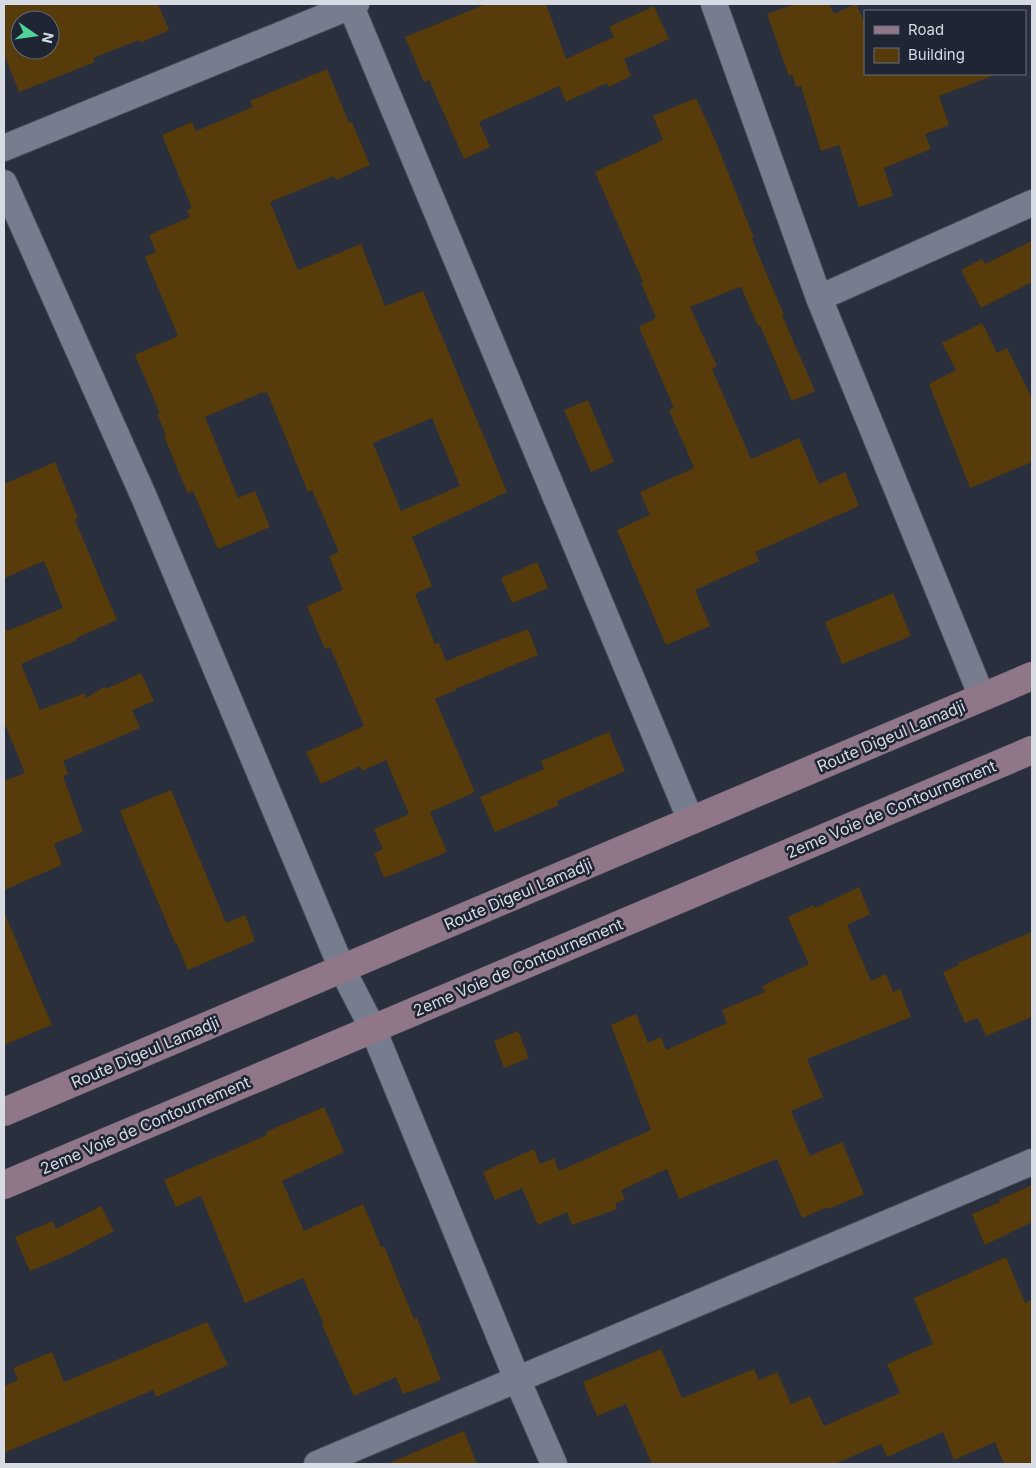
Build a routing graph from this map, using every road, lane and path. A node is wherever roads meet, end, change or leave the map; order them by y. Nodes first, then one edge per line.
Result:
1 (353, 4) edge
2 (714, 4) edge
3 (4, 148) edge
4 (4, 183) edge
5 (1032, 203) edge
6 (819, 298) junction
7 (1032, 676) edge
8 (982, 698) junction
9 (1032, 750) edge
10 (691, 821) junction
11 (342, 969) junction
12 (373, 1029) junction
13 (4, 1112) edge
14 (1032, 1162) edge
15 (4, 1185) edge
16 (517, 1379) junction
17 (317, 1464) edge
18 (554, 1464) edge

1 - 3 street
1 - 10 street
2 - 6 street
4 - 11 street
5 - 6 street
6 - 8 street
7 - 8 main road, Route Digeul Lamadji
8 - 10 main road, Route Digeul Lamadji
9 - 12 main road, 2eme Voie de Contournement
10 - 11 main road, Route Digeul Lamadji
11 - 12 street
11 - 13 main road, Route Digeul Lamadji
12 - 15 main road, 2eme Voie de Contournement
12 - 16 street
14 - 16 street
16 - 17 street
16 - 18 street

